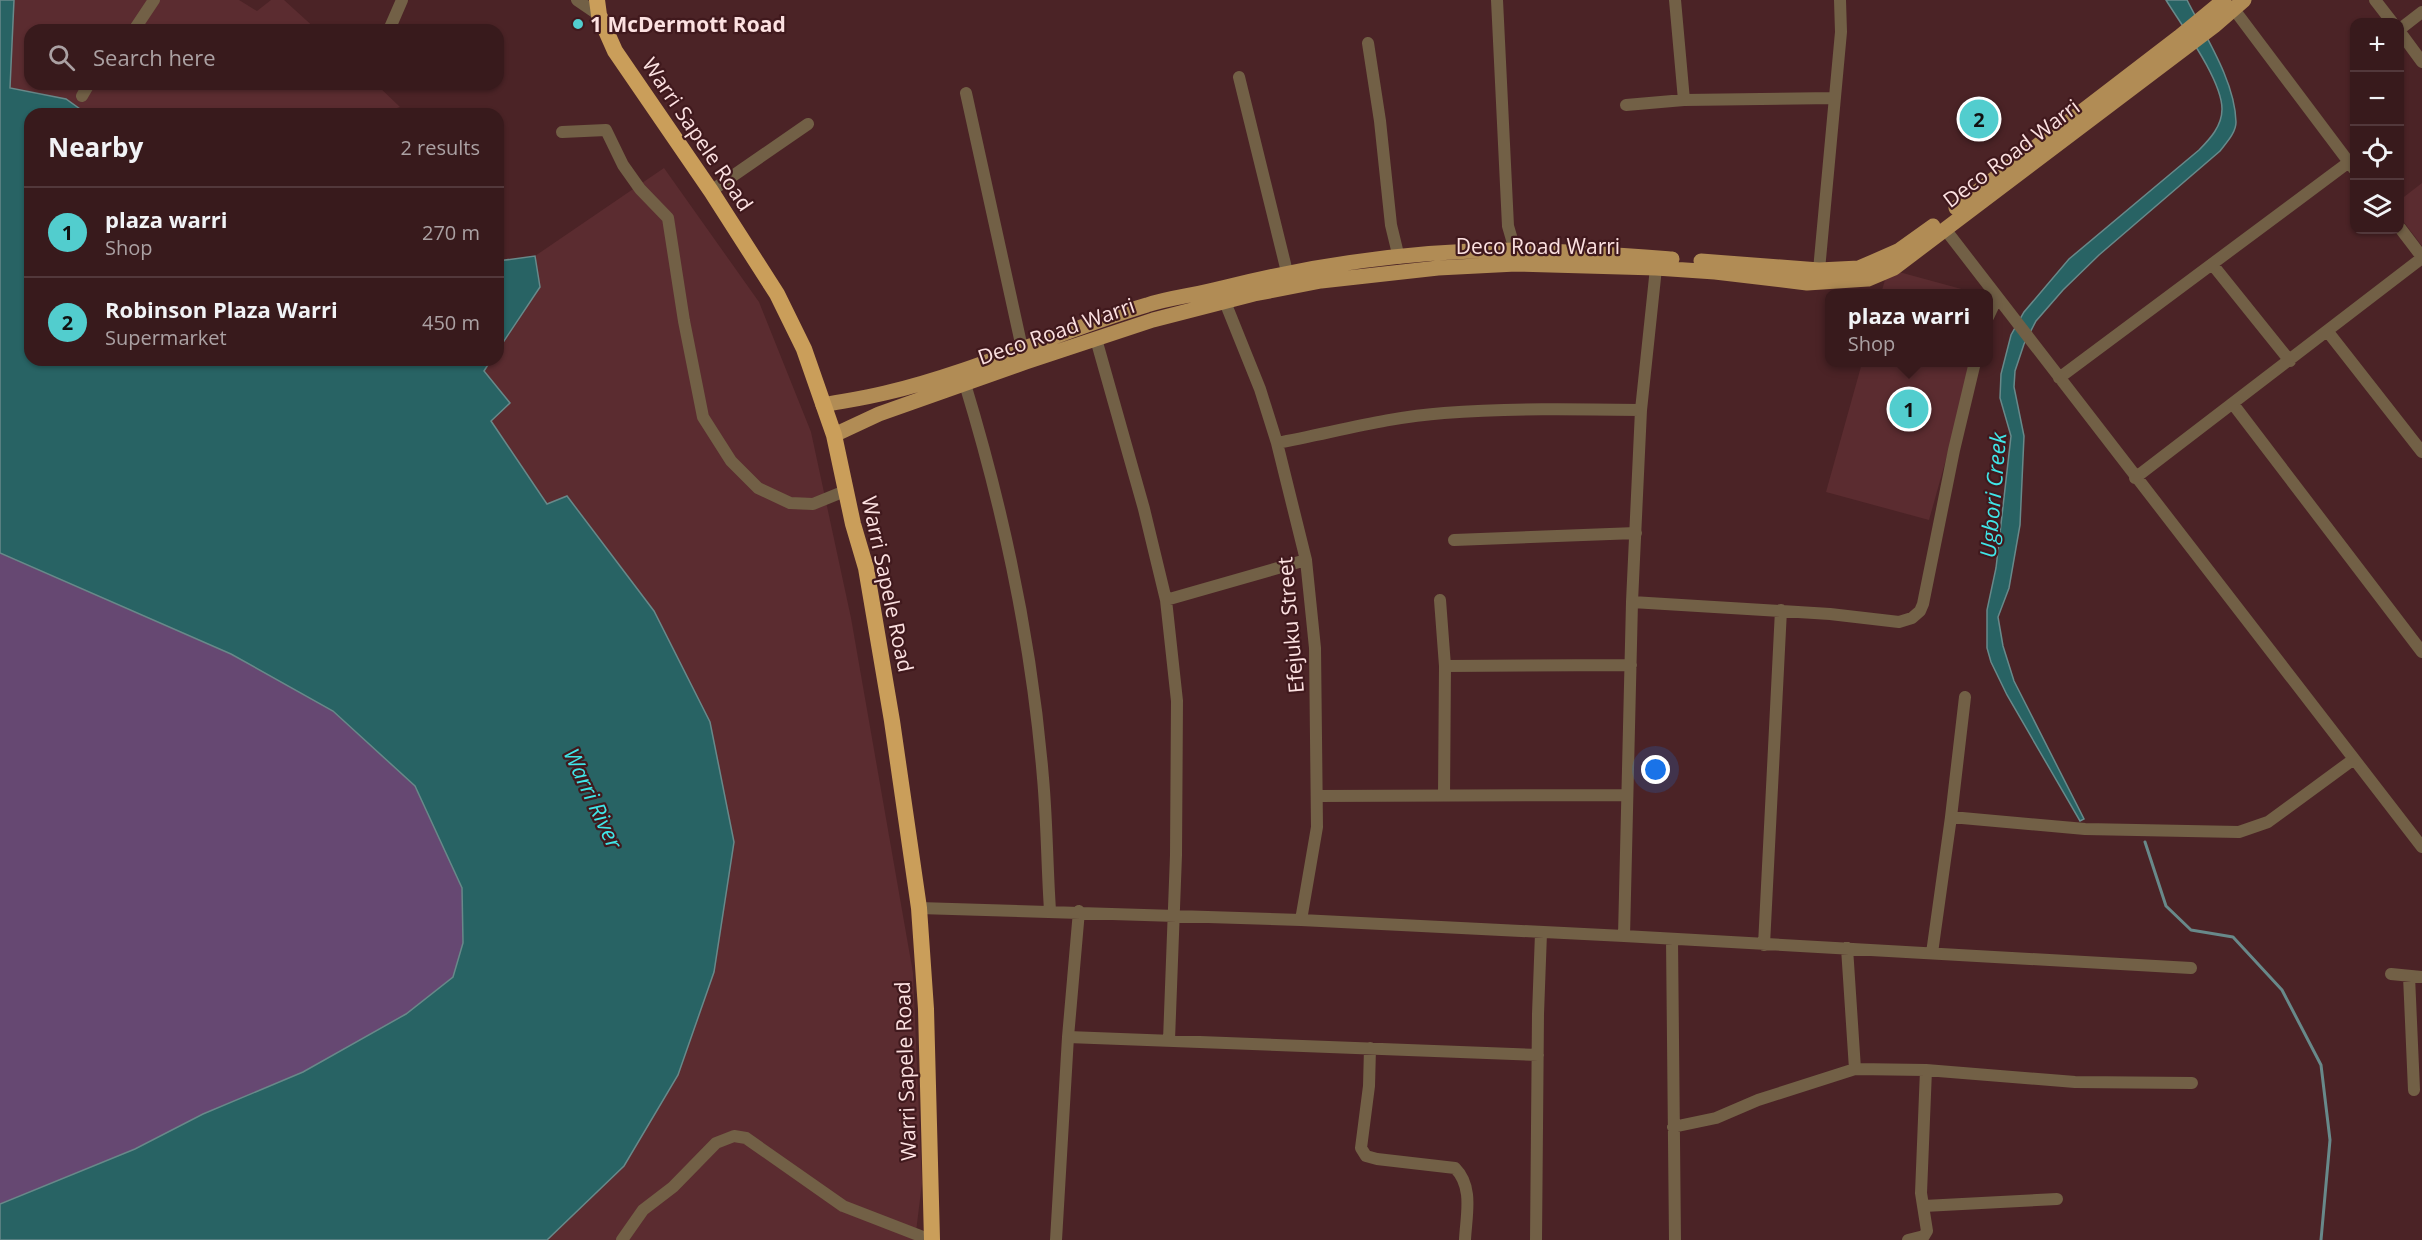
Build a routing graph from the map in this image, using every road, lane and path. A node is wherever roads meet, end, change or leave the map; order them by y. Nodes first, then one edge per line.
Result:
1 (154, 0) edge
2 (402, 0) edge
3 (577, 0) edge
4 (1497, 0) edge
5 (1675, 0) edge
6 (1840, 0) edge
7 (2375, 0) edge
8 (2234, 3) edge
9 (598, 8) edge
10 (2422, 12) edge
11 (2389, 18) edge
12 (138, 24) edge
13 (392, 24) edge
14 (2404, 28) edge
15 (2404, 37) edge
16 (2184, 41) junction
17 (1368, 43) dead end
18 (2422, 62) edge
19 (1239, 77) dead end
20 (86, 90) edge
21 (966, 93) dead end
22 (82, 96) dead end
23 (1684, 99) junction
24 (1835, 99) junction
25 (1626, 105) dead end
26 (808, 124) dead end
27 (562, 132) dead end
28 (2350, 162) edge
29 (2350, 166) edge
30 (711, 191) junction
31 (1945, 229) junction
32 (2404, 233) edge
33 (1515, 250) junction
34 (1399, 258) junction
35 (2422, 258) edge
36 (2212, 264) junction
37 (1656, 268) junction
38 (1819, 270) junction
39 (1289, 280) junction
40 (1990, 289) edge
41 (1993, 293) edge
42 (1997, 298) junction
43 (1225, 302) junction
44 (1993, 308) edge
45 (2328, 332) junction
46 (1096, 339) junction
47 (1022, 348) junction
48 (2290, 361) junction
49 (1974, 367) edge
50 (2059, 378) junction
51 (965, 384) junction
52 (2233, 404) junction
53 (823, 405) junction
54 (1641, 410) junction
55 (834, 435) junction
56 (1277, 443) junction
57 (2422, 452) edge
58 (2135, 478) junction
59 (845, 491) junction
60 (1636, 533) junction
61 (1454, 540) dead end
62 (1306, 560) junction
63 (1166, 600) junction
64 (1440, 600) dead end
65 (1632, 602) junction
66 (1781, 610) junction
67 (2422, 652) edge
68 (1631, 665) junction
69 (1445, 666) junction
70 (1965, 697) dead end
71 (2354, 759) junction
72 (1627, 795) junction
73 (1317, 796) junction
74 (1444, 796) junction
75 (1951, 817) junction
76 (2422, 847) edge
77 (919, 908) junction
78 (1050, 910) junction
79 (1079, 911) junction
80 (1172, 915) junction
81 (1301, 920) junction
82 (1541, 933) junction
83 (1624, 936) junction
84 (1672, 939) junction
85 (1764, 945) junction
86 (1846, 948) junction
87 (1932, 953) junction
88 (2192, 969) dead end
89 (2391, 974) dead end
90 (2416, 977) edge
91 (1068, 1037) junction
92 (1169, 1040) junction
93 (1370, 1048) junction
94 (1538, 1055) junction
95 (1855, 1069) junction
96 (1926, 1070) junction
97 (2192, 1083) dead end
98 (2414, 1090) dead end
99 (1672, 1127) junction
100 (2057, 1199) dead end
101 (1924, 1206) junction
102 (622, 1240) edge
103 (932, 1240) edge
104 (1056, 1240) edge
105 (1465, 1240) edge
106 (1536, 1240) edge
107 (1675, 1240) edge
108 (1908, 1240) edge

1 - 12 street
2 - 13 street
3 - 9 street
4 - 33 street
5 - 23 street
6 - 24 street
7 - 11 street
8 - 16 main road
8 - 28 street
9 - 30 highway, Warri Sapele Road
10 - 14 street
15 - 18 street
16 - 31 main road, Deco Road Warri
16 - 38 main road, Deco Road Warri
17 - 34 street
19 - 39 street
20 - 22 street
21 - 47 street
23 - 24 street
23 - 25 street
24 - 38 street
26 - 30 street
27 - 59 street
29 - 36 street
30 - 53 highway, Warri Sapele Road
31 - 37 main road, Deco Road Warri
31 - 40 street
32 - 35 street
33 - 34 main road, Deco Road Warri
33 - 38 main road, Deco Road Warri
34 - 39 main road, Deco Road Warri
35 - 45 street
36 - 48 street
36 - 50 street
37 - 39 main road, Deco Road Warri
37 - 54 street
39 - 43 main road, Deco Road Warri
39 - 47 main road, Deco Road Warri
41 - 42 street
42 - 44 street
42 - 50 street
43 - 46 main road, Deco Road Warri
43 - 56 street, Efejuku Street
45 - 48 street
45 - 57 street
46 - 51 main road, Deco Road Warri
46 - 63 street
47 - 53 main road, Deco Road Warri
48 - 52 street
49 - 66 street
50 - 58 street
51 - 55 main road, Deco Road Warri
51 - 78 street
52 - 58 street
52 - 67 street
53 - 55 highway, Warri Sapele Road
54 - 56 street
54 - 60 street
55 - 59 highway, Warri Sapele Road
56 - 62 street, Efejuku Street
58 - 71 street
59 - 77 highway, Warri Sapele Road
60 - 61 street
60 - 65 street
62 - 63 street
62 - 73 street, Efejuku Street
63 - 80 street
64 - 69 street
65 - 66 street
65 - 68 street
66 - 85 street
68 - 69 street
68 - 72 street
69 - 74 street
70 - 75 street
71 - 75 street
71 - 76 street
72 - 74 street
72 - 83 street
73 - 74 street
73 - 81 street, Efejuku Street
75 - 87 street
77 - 78 street
77 - 103 highway, Warri Sapele Road
78 - 79 street
79 - 80 street
79 - 91 street
80 - 81 street
80 - 92 street
81 - 82 street
82 - 83 street
82 - 94 street
83 - 84 street
84 - 85 street
84 - 99 street
85 - 86 street
86 - 87 street
86 - 95 street
87 - 88 street
89 - 90 street
90 - 98 street
91 - 92 street
91 - 104 street
92 - 93 street
93 - 94 street
93 - 105 street
94 - 106 street
95 - 96 street
95 - 99 street
96 - 97 street
96 - 101 street
99 - 107 street
100 - 101 street
101 - 108 street
102 - 103 street

